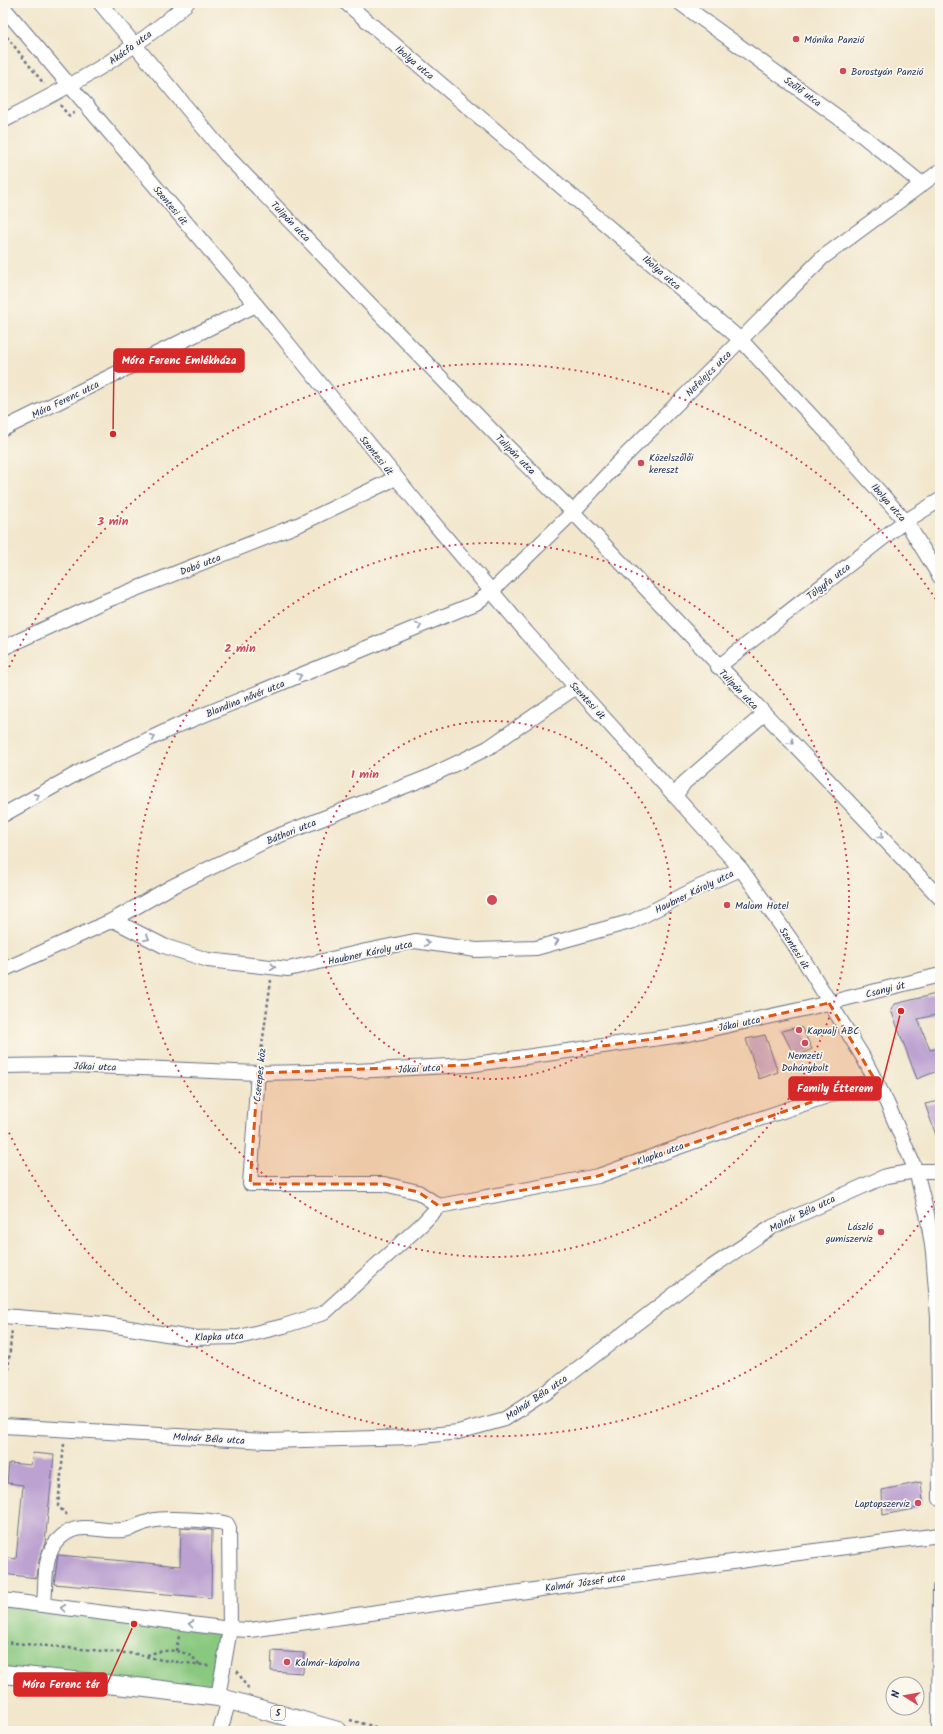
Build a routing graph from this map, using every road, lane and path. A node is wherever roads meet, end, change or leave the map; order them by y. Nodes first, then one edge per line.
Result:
1 (187, 3) edge
2 (346, 3) edge
3 (680, 3) edge
4 (100, 4) edge
5 (3, 7) edge
6 (3, 32) edge
7 (135, 45) junction
8 (70, 86) junction
9 (52, 95) junction
10 (86, 106) junction
11 (3, 121) edge
12 (940, 171) edge
13 (922, 184) junction
14 (256, 305) junction
15 (741, 340) junction
16 (3, 429) edge
17 (396, 478) junction
18 (940, 500) edge
19 (573, 512) junction
20 (905, 521) junction
21 (940, 577) edge
22 (492, 591) junction
23 (3, 648) edge
24 (718, 667) junction
25 (576, 687) junction
26 (764, 714) junction
27 (676, 795) junction
28 (3, 814) edge
29 (742, 869) junction
30 (940, 898) edge
31 (113, 920) junction
32 (273, 968) junction
33 (3, 970) edge
34 (940, 975) edge
35 (829, 1003) junction
36 (3, 1066) edge
37 (258, 1073) junction
38 (875, 1080) junction
39 (916, 1171) junction
40 (940, 1171) edge
41 (439, 1206) junction
42 (8, 1316) edge
43 (939, 1317) edge
44 (3, 1417) edge
45 (3, 1426) edge
46 (66, 1430) junction
47 (940, 1499) edge
48 (80, 1528) junction
49 (940, 1535) edge
50 (940, 1588) edge
51 (3, 1600) edge
52 (44, 1605) junction
53 (230, 1629) junction
54 (3, 1642) edge
55 (146, 1656) junction
56 (200, 1665) junction
57 (216, 1667) dead end
58 (3, 1674) edge
59 (223, 1698) junction
60 (220, 1731) edge
61 (338, 1731) edge
62 (939, 1731) edge

1 - 7 street, Akácfa utca
2 - 15 street, Ibolya utca
3 - 13 street, Szőlő utca
4 - 7 street, Tulipán utca
5 - 8 street, Szentesi út
6 - 9 path
7 - 8 street, Akácfa utca
7 - 19 street, Tulipán utca
8 - 9 street, Akácfa utca
8 - 10 street, Szentesi út
9 - 10 path
9 - 11 street, Akácfa utca
10 - 14 street, Szentesi út
12 - 13 street, Nefelejcs utca
13 - 15 street, Nefelejcs utca
14 - 16 street, Móra Ferenc utca
14 - 17 street, Szentesi út
15 - 19 street, Nefelejcs utca
15 - 20 street, Ibolya utca
17 - 22 street, Szentesi út
17 - 23 street, Dobó utca
18 - 20 street, Tölgyfa utca
19 - 22 street, Nefelejcs utca
19 - 24 street, Tulipán utca
20 - 21 street, Ibolya utca
20 - 24 street, Tölgyfa utca
22 - 25 street, Szentesi út
28 -> 22 street, Blandina nővér utca
24 - 26 street, Tulipán utca
25 - 27 street, Szentesi út
25 - 31 street, Báthori utca
26 - 27 street
26 -> 30 street, Tulipán utca
27 - 29 street, Szentesi út
32 -> 29 street, Haubner Károly utca
29 - 35 street, Szentesi út
31 -> 32 street, Haubner Károly utca
31 - 33 street, Báthori utca
32 - 37 path, Cserepes köz
34 - 35 street, Csanyi út
35 - 37 street, Jókai utca
35 - 38 street, Szentesi út
36 - 37 street, Jókai utca
37 - 41 street, Cserepes köz
38 - 39 street, Szentesi út
38 - 41 street, Klapka utca
39 - 40 street, Molnár Béla utca
39 - 43 street, Szentesi út
39 - 46 street, Molnár Béla utca
41 - 42 street, Klapka utca
42 - 44 path
43 - 47 street, Szentesi út
45 - 46 street, Molnár Béla utca
46 - 48 path
48 - 52 street
48 - 53 street
49 - 53 street, Kalmár József utca
50 - 62 street
51 - 52 street, Kalmár József utca
53 -> 52 street, Kalmár József utca
53 - 59 street
54 - 55 path
55 - 56 path
55 - 56 path
56 - 57 path
58 - 59 main road, 5
59 - 60 street
59 - 61 main road, 5

